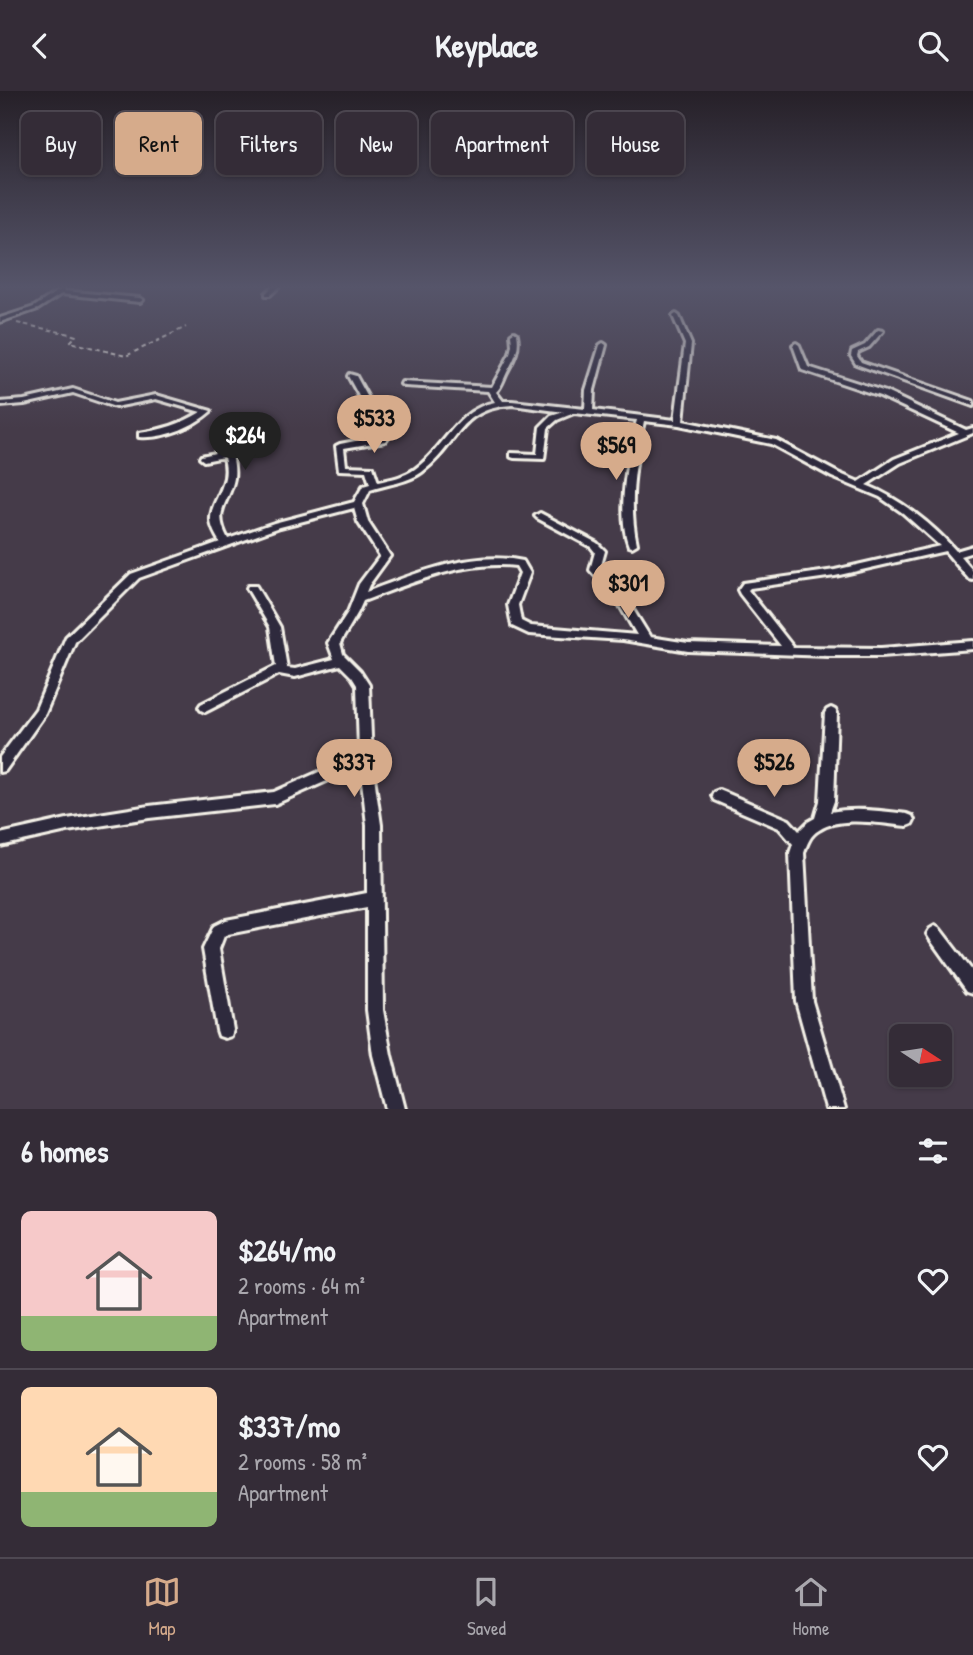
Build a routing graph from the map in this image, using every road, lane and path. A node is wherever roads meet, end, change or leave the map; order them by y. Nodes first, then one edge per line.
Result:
1 (67, 334) edge
2 (173, 334) edge
3 (514, 334) dead end
4 (684, 334) edge
5 (878, 334) edge
6 (603, 345) dead end
7 (796, 345) dead end
8 (352, 376) dead end
9 (405, 384) dead end
10 (493, 390) junction
11 (499, 403) junction
12 (0, 404) edge
13 (973, 404) edge
14 (575, 410) junction
15 (589, 412) junction
16 (641, 419) junction
17 (679, 423) junction
18 (969, 431) edge
19 (142, 435) dead end
20 (514, 455) dead end
21 (204, 458) dead end
22 (861, 484) junction
23 (375, 485) junction
24 (358, 504) junction
25 (540, 516) dead end
26 (225, 543) junction
27 (632, 544) dead end
28 (973, 549) edge
29 (951, 551) junction
30 (973, 577) edge
31 (252, 588) dead end
32 (360, 598) junction
33 (645, 638) junction
34 (973, 645) edge
35 (789, 649) junction
36 (341, 661) junction
37 (280, 669) junction
38 (205, 707) dead end
39 (831, 713) dead end
40 (366, 752) junction
41 (0, 767) edge
42 (719, 796) dead end
43 (907, 820) dead end
44 (821, 821) junction
45 (0, 840) edge
46 (799, 841) junction
47 (375, 898) junction
48 (935, 934) dead end
49 (973, 985) edge
50 (225, 1030) dead end
51 (396, 1109) edge
52 (835, 1109) edge

1 - 2 path
3 - 10 street
4 - 17 street
5 - 13 street
6 - 15 street
7 - 18 street
8 - 23 street
9 - 10 street
10 - 11 street
11 - 14 street
11 - 23 street
12 - 19 street
14 - 15 street
14 - 20 street
15 - 16 street
16 - 17 street
16 - 27 street
17 - 22 street
18 - 22 street
21 - 26 street
22 - 29 street
23 - 24 street
24 - 26 street
24 - 32 street
25 - 33 street
26 - 41 street
28 - 29 street
29 - 30 street
29 - 35 street
31 - 37 street
32 - 33 street
32 - 36 street
33 - 35 street
34 - 35 street
36 - 37 street
36 - 40 street
37 - 38 street
39 - 44 street
40 - 45 street
40 - 47 street
42 - 46 street
43 - 44 street
44 - 46 street
46 - 52 street
47 - 50 street
47 - 51 street
48 - 49 street

